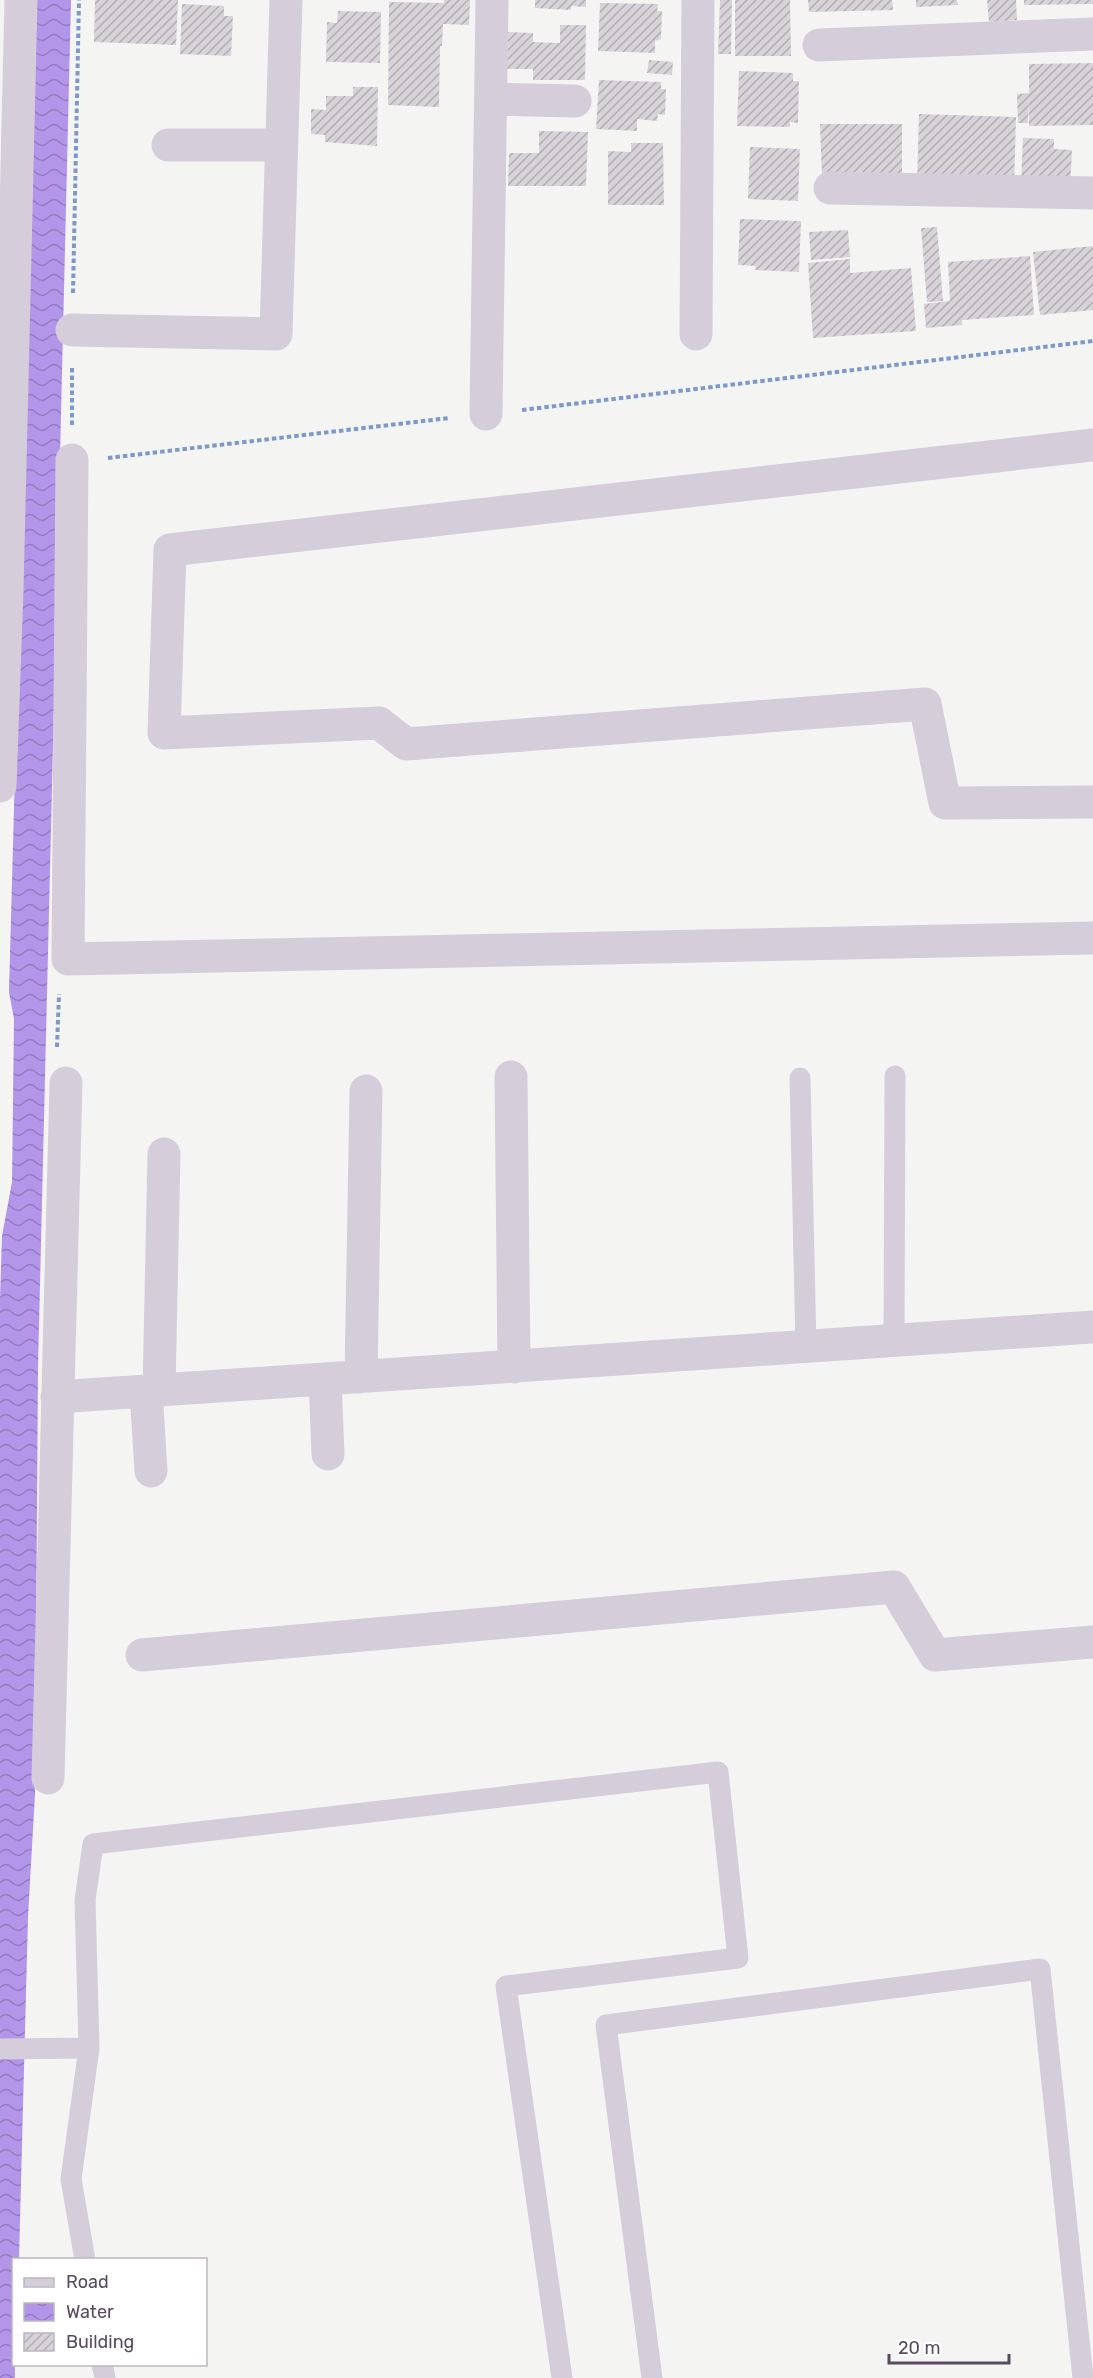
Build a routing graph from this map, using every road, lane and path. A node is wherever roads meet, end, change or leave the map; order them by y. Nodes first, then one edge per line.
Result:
1 (21, 0) edge
2 (79, 0) edge
3 (286, 0) edge
4 (492, 0) edge
5 (698, 0) edge
6 (1093, 34) edge
7 (10, 43) edge
8 (819, 45) dead end
9 (491, 99) junction
10 (575, 101) dead end
11 (168, 145) dead end
12 (280, 145) junction
13 (8, 165) edge
14 (830, 188) dead end
15 (1093, 193) edge
16 (6, 325) edge
17 (72, 330) junction
18 (696, 334) dead end
19 (1093, 341) edge
20 (5, 405) edge
21 (486, 414) junction
22 (1093, 445) edge
23 (72, 460) junction
24 (0, 786) edge
25 (1093, 802) edge
26 (1093, 938) edge
27 (68, 959) junction
28 (895, 1076) dead end
29 (511, 1077) dead end
30 (800, 1078) dead end
31 (66, 1083) joint
32 (366, 1091) dead end
33 (164, 1154) dead end
34 (1093, 1327) edge
35 (894, 1341) junction
36 (806, 1347) junction
37 (514, 1367) junction
38 (361, 1377) junction
39 (325, 1379) junction
40 (153, 1391) junction
41 (57, 1397) junction
42 (328, 1454) dead end
43 (151, 1471) dead end
44 (1093, 1642) edge
45 (142, 1655) dead end
46 (48, 1778) dead end
47 (89, 2048) junction
48 (0, 2049) edge
49 (85, 2258) edge
50 (562, 2378) edge
51 (652, 2378) edge
52 (1083, 2378) edge

1 - 7 street
2 - 17 path
3 - 12 street
4 - 9 street
5 - 18 street
6 - 8 street
7 - 13 street
9 - 10 street
9 - 21 street
11 - 12 street
12 - 17 street
13 - 16 street
14 - 15 street
16 - 20 street
17 - 23 path
19 - 21 path
20 - 24 street
21 - 23 path
22 - 25 street
23 - 27 street
26 - 27 street
27 - 31 path
28 - 35 lane
29 - 37 street
30 - 36 lane
31 - 41 street
32 - 38 street
33 - 40 street
34 - 35 street
35 - 36 street
36 - 37 street
37 - 38 street
38 - 39 street
39 - 40 street
39 - 42 street
40 - 41 street
40 - 43 street
41 - 46 street
44 - 45 street
47 - 48 lane
47 - 49 lane
47 - 50 lane
51 - 52 lane

